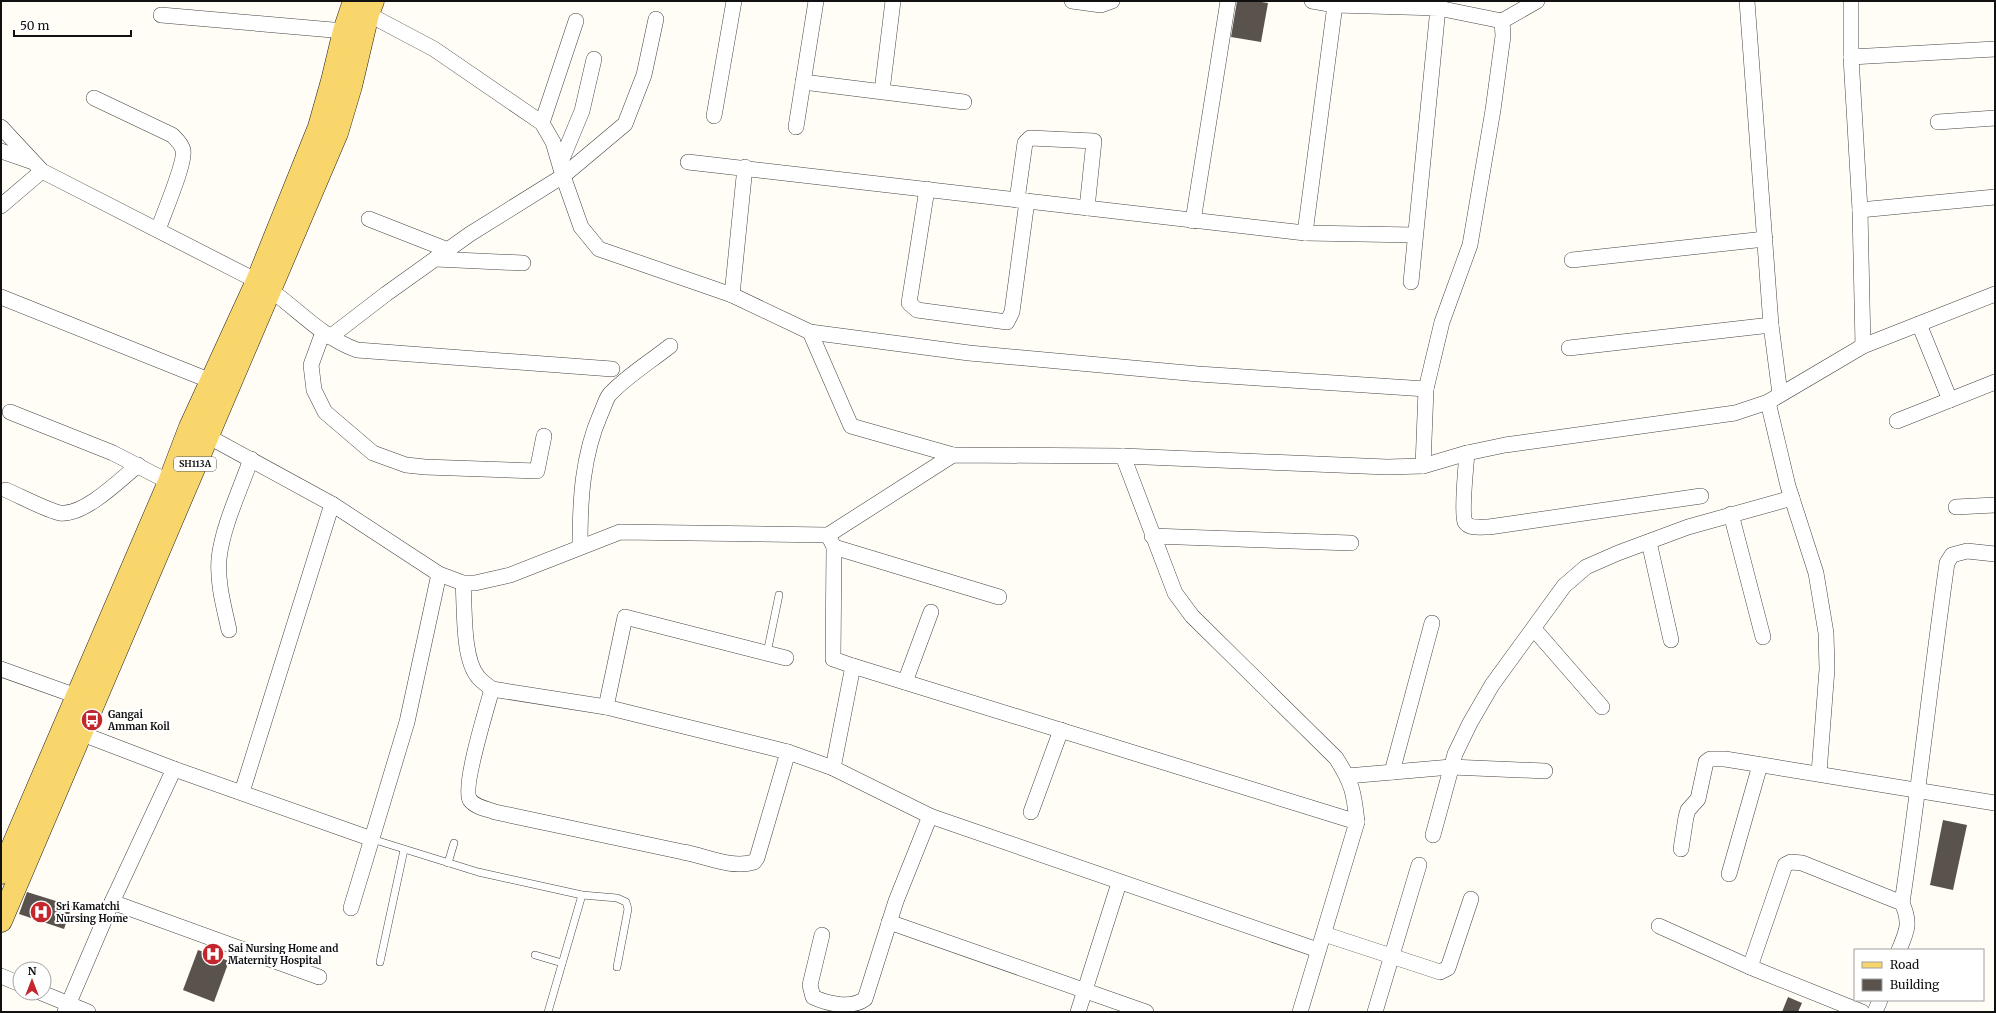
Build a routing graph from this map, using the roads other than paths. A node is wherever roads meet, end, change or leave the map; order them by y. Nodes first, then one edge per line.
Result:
1 (734, 1) edge
2 (816, 1) edge
3 (893, 1) edge
4 (1072, 1) edge
5 (1112, 1) edge
6 (1228, 1) edge
7 (1312, 1) edge
8 (1537, 1) edge
9 (1747, 1) edge
10 (1851, 1) edge
11 (1439, 4) edge
12 (365, 5) edge
13 (1335, 5) junction
14 (161, 15) dead end
15 (656, 19) dead end
16 (576, 21) dead end
17 (1502, 21) junction
18 (344, 31) junction
19 (1995, 49) edge
20 (1852, 57) junction
21 (594, 59) dead end
22 (803, 82) junction
23 (882, 91) junction
24 (94, 98) dead end
25 (964, 102) dead end
26 (714, 116) dead end
27 (1995, 118) edge
28 (1938, 122) dead end
29 (542, 123) junction
30 (796, 126) dead end
31 (1, 127) edge
32 (1, 151) edge
33 (31, 161) junction
34 (688, 162) dead end
35 (745, 168) junction
36 (561, 170) junction
37 (42, 171) junction
38 (927, 189) junction
39 (1995, 197) edge
40 (1022, 201) junction
41 (1, 206) edge
42 (1087, 208) junction
43 (1860, 210) junction
44 (369, 219) dead end
45 (1193, 221) junction
46 (158, 230) junction
47 (1305, 233) junction
48 (1416, 235) junction
49 (1764, 238) junction
50 (448, 250) junction
51 (435, 259) junction
52 (1572, 260) dead end
53 (523, 263) dead end
54 (1411, 282) dead end
55 (264, 285) junction
56 (1995, 294) edge
57 (732, 295) junction
58 (1, 297) edge
59 (1919, 324) junction
60 (1771, 325) junction
61 (810, 332) junction
62 (326, 334) junction
63 (670, 346) dead end
64 (1863, 346) junction
65 (1569, 348) dead end
66 (612, 370) dead end
67 (211, 381) junction
68 (1995, 382) edge
69 (1426, 389) junction
70 (1774, 398) junction
71 (1950, 400) junction
72 (10, 412) dead end
73 (1898, 421) dead end
74 (198, 431) junction
75 (544, 436) dead end
76 (1467, 453) junction
77 (952, 454) junction
78 (1123, 456) junction
79 (251, 459) junction
80 (138, 465) junction
81 (1423, 466) junction
82 (169, 482) junction
83 (6, 490) dead end
84 (1701, 496) dead end
85 (1792, 498) junction
86 (332, 504) junction
87 (1995, 504) edge
88 (1956, 507) dead end
89 (1731, 514) junction
90 (1152, 536) junction
91 (831, 541) junction
92 (1649, 542) junction
93 (1351, 544) dead end
94 (580, 547) junction
95 (1995, 554) edge
96 (439, 574) junction
97 (463, 583) junction
98 (779, 595) dead end
99 (999, 597) dead end
100 (931, 612) dead end
101 (1432, 623) dead end
102 (1534, 628) junction
103 (228, 630) dead end
104 (1764, 636) dead end
105 (1671, 640) dead end
106 (767, 653) junction
107 (786, 658) dead end
108 (853, 666) junction
109 (1, 669) edge
110 (905, 682) junction
111 (492, 689) junction
112 (84, 699) junction
113 (606, 707) junction
114 (1602, 707) dead end
115 (71, 730) junction
116 (1061, 730) junction
117 (788, 752) junction
118 (1760, 765) junction
119 (1451, 767) junction
120 (833, 768) junction
121 (174, 769) junction
122 (1545, 771) dead end
123 (1392, 772) junction
124 (1819, 773) junction
125 (1347, 776) junction
126 (1919, 790) junction
127 (242, 792) junction
128 (1995, 803) edge
129 (1031, 812) dead end
130 (930, 816) junction
131 (1357, 822) junction
132 (1433, 835) dead end
133 (372, 839) junction
134 (454, 843) dead end
135 (1681, 849) dead end
136 (404, 850) junction
137 (448, 863) junction
138 (1419, 865) dead end
139 (1, 873) edge
140 (1729, 874) dead end
141 (1119, 883) junction
142 (582, 895) junction
143 (1471, 900) dead end
144 (112, 902) junction
145 (1902, 903) junction
146 (351, 908) dead end
147 (1, 922) edge
148 (890, 922) junction
149 (1659, 926) dead end
150 (1324, 934) junction
151 (822, 935) dead end
152 (1899, 949) edge
153 (1318, 950) junction
154 (535, 956) dead end
155 (1391, 956) junction
156 (380, 962) dead end
157 (562, 963) junction
158 (617, 967) dead end
159 (1750, 967) junction
160 (1, 976) edge
161 (318, 977) dead end
162 (12, 981) edge
163 (1084, 992) junction
164 (52, 999) edge
165 (1880, 1001) edge
166 (66, 1008) edge
167 (88, 1012) edge
168 (548, 1012) edge
169 (1078, 1012) edge
170 (1146, 1012) edge
171 (1300, 1012) edge
172 (1375, 1012) edge
173 (1862, 1012) edge
174 (1875, 1012) edge

1 - 26 street
2 - 22 street
3 - 23 street
4 - 5 street
6 - 45 street
7 - 13 street
8 - 17 street
9 - 49 street
10 - 20 street
11 - 13 street
11 - 17 street
11 - 48 street
12 - 18 main road, SH113A
12 - 29 street
12 - 55 main road, SH113A
13 - 47 street
14 - 18 street
15 - 36 street
16 - 29 street
17 - 69 street
18 - 55 main road, SH113A
19 - 20 street
20 - 43 street
21 - 36 street
22 - 23 street
22 - 30 street
23 - 25 street
24 - 46 street
27 - 28 street
29 - 36 street
31 - 33 street
32 - 33 street
33 - 37 street
34 - 35 street
35 - 38 street
35 - 57 street
36 - 50 street
36 - 57 street
37 - 41 street
37 - 46 street
38 - 40 street
38 - 40 street
39 - 43 street
40 - 42 street
40 - 42 street
42 - 45 street
43 - 64 street
44 - 50 street
45 - 47 street
46 - 55 street
47 - 48 street
48 - 54 street
49 - 52 street
49 - 60 street
50 - 51 street
51 - 53 street
51 - 62 street
55 - 62 street
55 - 67 main road, SH113A
55 - 74 main road, SH113A
56 - 59 street
57 - 61 street
58 - 67 street
59 - 64 street
59 - 71 street
60 - 65 street
60 - 70 street
61 - 69 street
61 - 77 street
62 - 66 street
62 - 75 street
63 - 94 street
64 - 70 street
67 - 74 main road, SH113A
68 - 71 street
69 - 81 street
70 - 76 street
70 - 85 street
71 - 73 street
72 - 80 street
74 - 79 street
74 - 82 main road, SH113A
74 - 112 main road, SH113A
76 - 81 street
76 - 84 street
77 - 78 street
77 - 91 street
78 - 81 street
78 - 90 street
79 - 86 street
79 - 103 street
80 - 82 street
80 - 83 street
82 - 112 main road, SH113A
85 - 89 street
85 - 124 street
86 - 96 street
86 - 127 street
87 - 88 street
89 - 92 street
89 - 104 street
90 - 93 street
90 - 125 street
91 - 94 street
91 - 99 street
91 - 108 street
92 - 102 street
92 - 105 street
94 - 97 street
95 - 126 street
96 - 97 street
96 - 133 street
97 - 111 street
98 - 106 lane
100 - 110 street
101 - 123 street
102 - 114 street
102 - 119 street
106 - 107 street
106 - 113 street
108 - 110 street
108 - 120 street
109 - 112 street
110 - 116 street
111 - 113 street
111 - 117 street
112 - 115 main road, SH113A
113 - 117 street
115 - 121 street
115 - 139 main road, SH113A
115 - 147 main road, SH113A
116 - 129 street
116 - 131 street
117 - 120 street
118 - 124 street
118 - 135 street
118 - 140 street
119 - 122 street
119 - 123 street
119 - 132 street
120 - 130 street
121 - 127 street
121 - 144 street
123 - 125 street
124 - 126 street
125 - 131 street
126 - 128 street
126 - 145 street
127 - 133 street
130 - 141 street
130 - 148 street
131 - 150 street
133 - 136 lane
133 - 146 street
134 - 137 lane
136 - 137 lane
136 - 156 lane
137 - 142 lane
138 - 155 street
141 - 153 street
141 - 163 street
142 - 157 lane
142 - 158 lane
143 - 155 street
144 - 161 street
144 - 166 street
145 - 152 street
145 - 159 street
148 - 151 street
148 - 163 street
149 - 159 street
150 - 153 street
150 - 155 street
153 - 171 street
154 - 157 lane
155 - 172 street
157 - 168 lane
159 - 173 street
160 - 162 street
163 - 169 street
163 - 170 street
164 - 166 street
165 - 174 street
166 - 167 street

